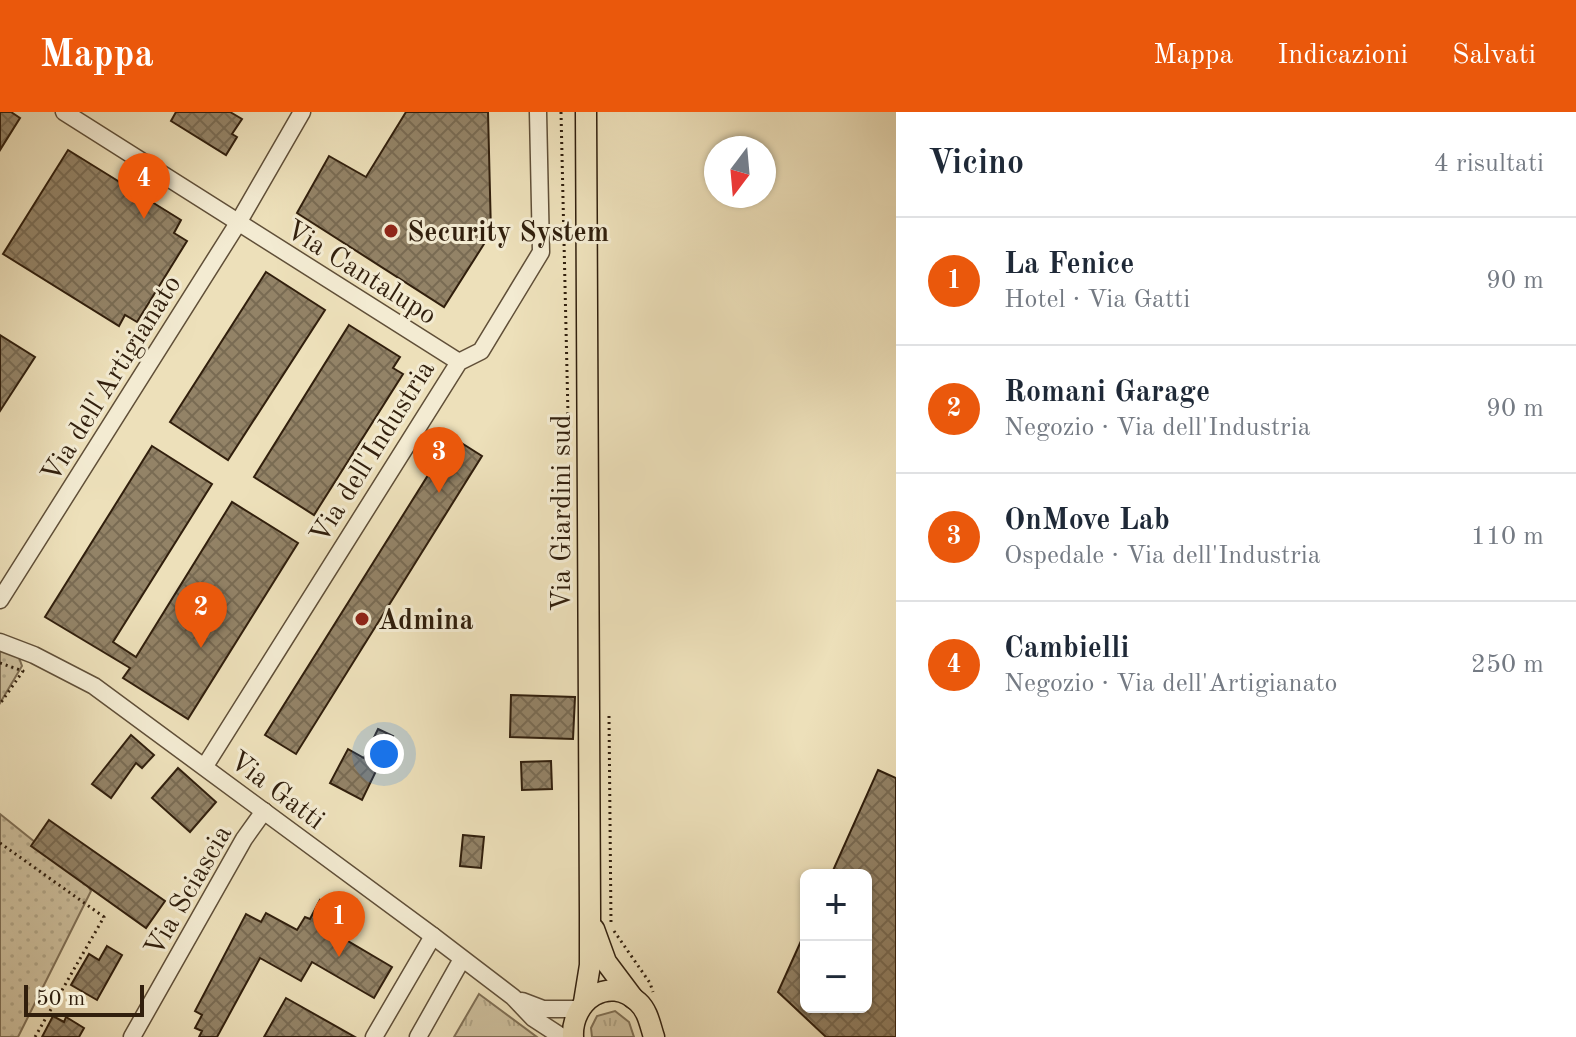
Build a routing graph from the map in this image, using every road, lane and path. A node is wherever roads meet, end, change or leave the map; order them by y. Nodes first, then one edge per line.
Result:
1 (64, 112) edge
2 (302, 112) edge
3 (538, 112) edge
4 (561, 112) edge
5 (586, 112) edge
6 (238, 223) junction
7 (459, 362) junction
8 (568, 422) dead end
9 (0, 600) edge
10 (0, 642) edge
11 (0, 663) edge
12 (0, 704) edge
13 (608, 705) dead end
14 (205, 766) junction
15 (264, 811) junction
16 (0, 843) edge
17 (590, 913) junction
18 (433, 936) junction
19 (462, 959) junction
20 (655, 996) dead end
21 (513, 997) junction
22 (633, 998) junction
23 (581, 1005) junction
24 (35, 1037) edge
25 (132, 1037) edge
26 (374, 1037) edge
27 (418, 1037) edge
28 (562, 1037) edge
29 (573, 1037) edge
30 (654, 1037) edge

1 - 6 street
2 - 6 street, Via dell'Artigianato
3 - 7 street, Via dell'Industria
4 - 8 path
5 - 17 main road, Via Giardini sud
6 - 7 street, Via Cantalupo
6 - 9 street, Via dell'Artigianato
7 - 14 street, Via dell'Industria
10 - 14 street, Via Gatti
11 - 12 path
13 - 20 path
14 - 15 street, Via Gatti
15 - 18 street, Via Gatti
15 - 25 street, Via Sciascia
16 - 24 path
17 - 22 main road
17 - 23 main road, Via Giardini sud
18 - 19 street, Via Gatti
18 - 26 street
19 - 21 street, Via Gatti
19 - 27 street
21 - 23 street, Via Gatti
21 - 28 street, Via Gatti
22 - 23 main road
22 - 30 main road
23 - 29 main road

